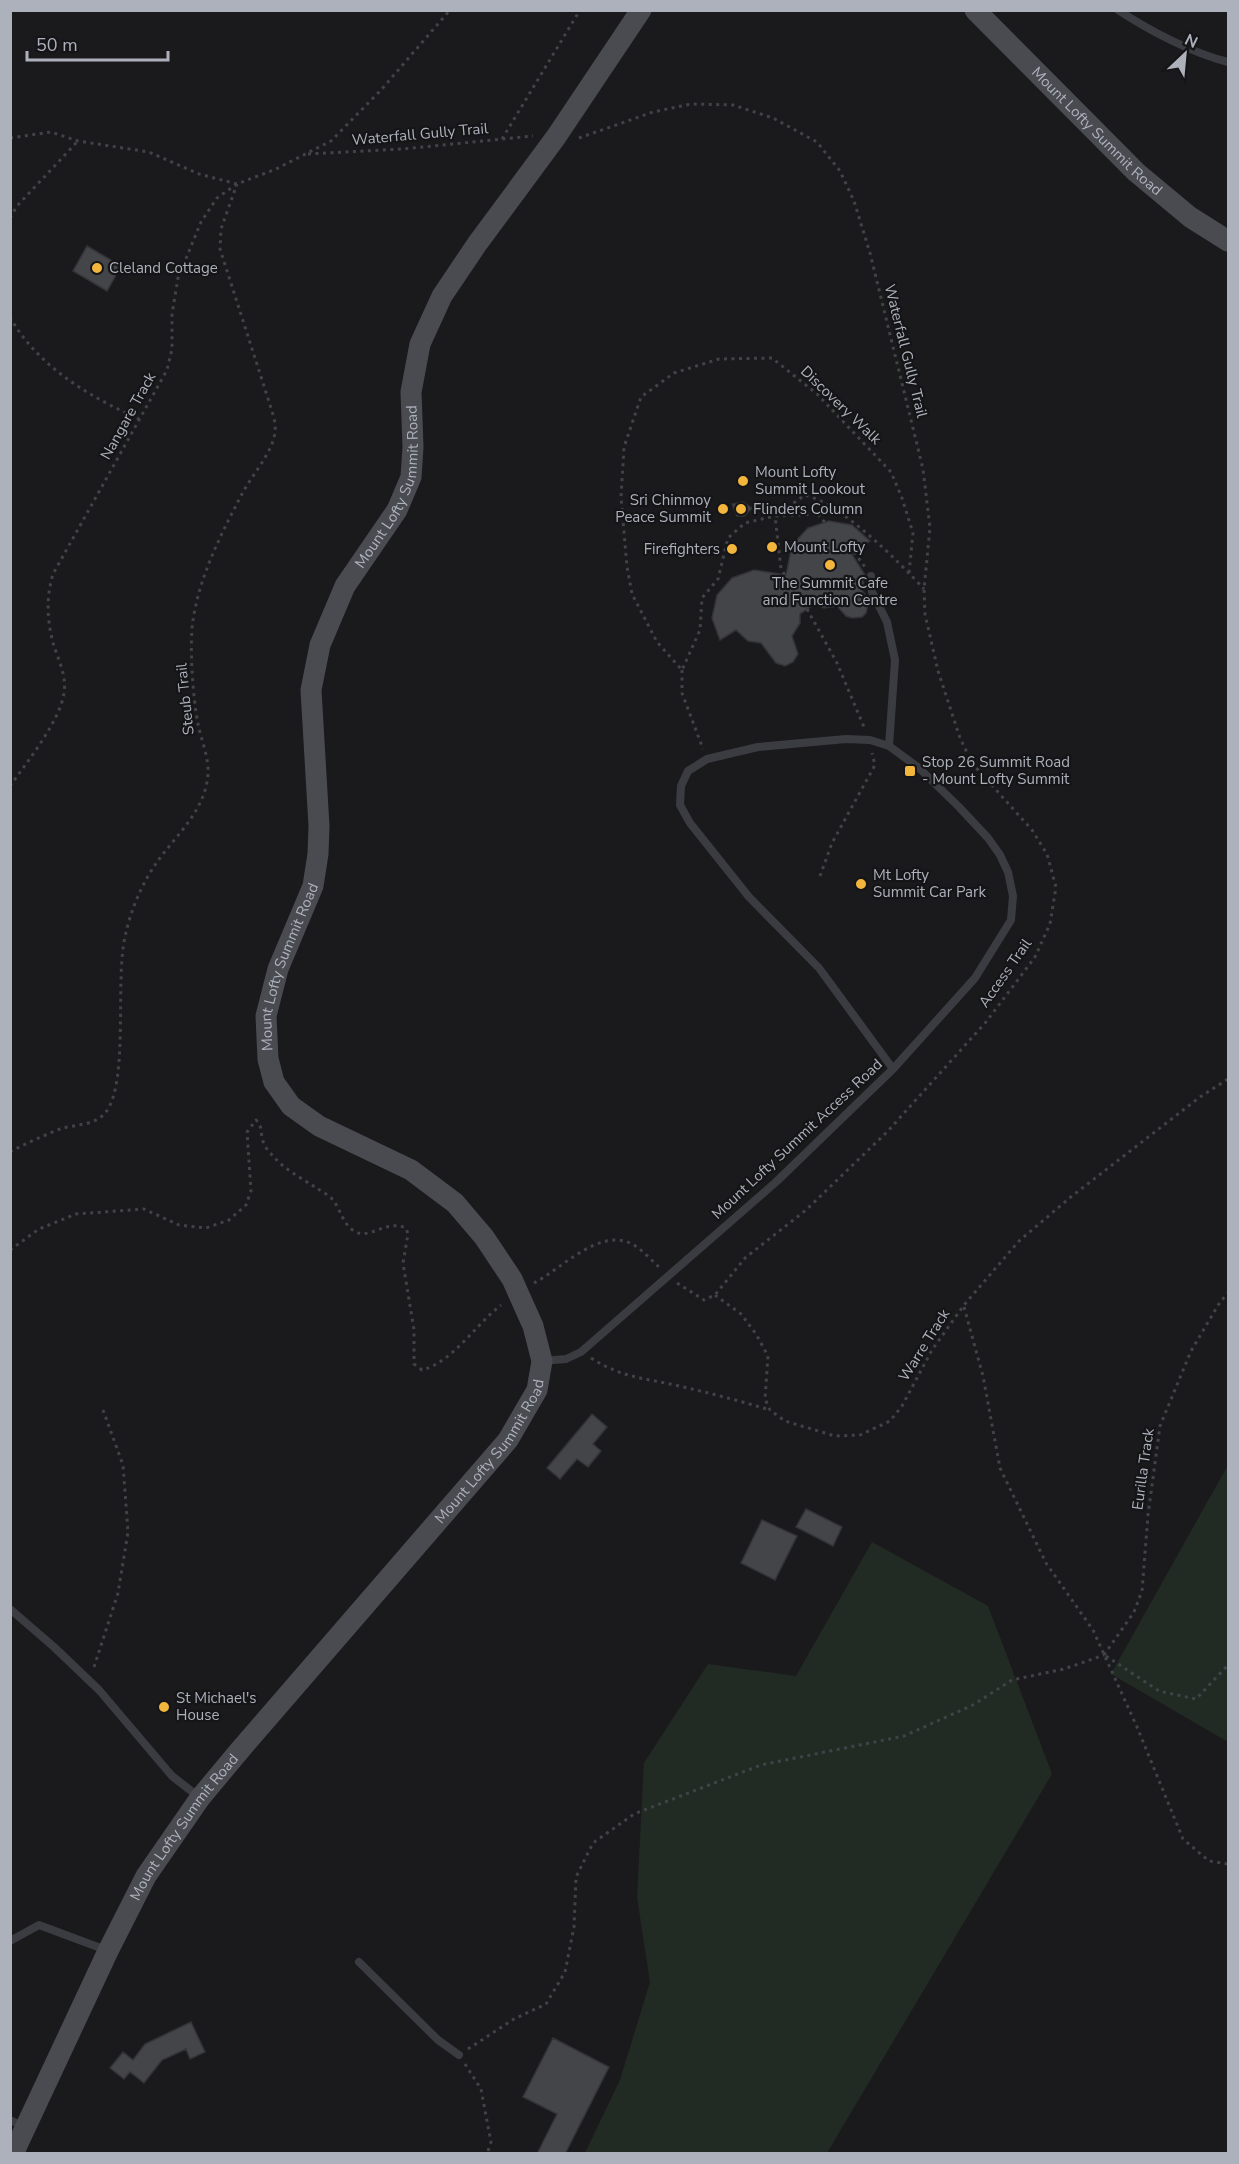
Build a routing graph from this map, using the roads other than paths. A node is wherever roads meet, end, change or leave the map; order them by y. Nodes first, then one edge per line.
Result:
1 (641, 10) edge
2 (975, 10) edge
3 (1118, 10) edge
4 (1228, 62) edge
5 (1228, 241) edge
6 (871, 576) road end
7 (889, 746) junction
8 (893, 1069) junction
9 (542, 1361) junction
10 (10, 1609) edge
11 (200, 1798) junction
12 (10, 1941) edge
13 (108, 1951) junction
14 (358, 1962) dead end
15 (459, 2055) road end
16 (18, 2124) edge
17 (13, 2154) edge

1 - 9 main road, Mount Lofty Summit Road
2 - 5 main road, Mount Lofty Summit Road
3 - 4 lane
6 - 7 lane
7 - 8 lane, Mount Lofty Summit Access Road
7 - 8 lane
8 - 9 lane, Mount Lofty Summit Access Road
9 - 11 main road, Mount Lofty Summit Road
10 - 11 lane
11 - 13 main road, Mount Lofty Summit Road
12 - 13 lane
13 - 16 main road, Mount Lofty Summit Road
14 - 15 lane
16 - 17 main road, Mount Lofty Summit Road

